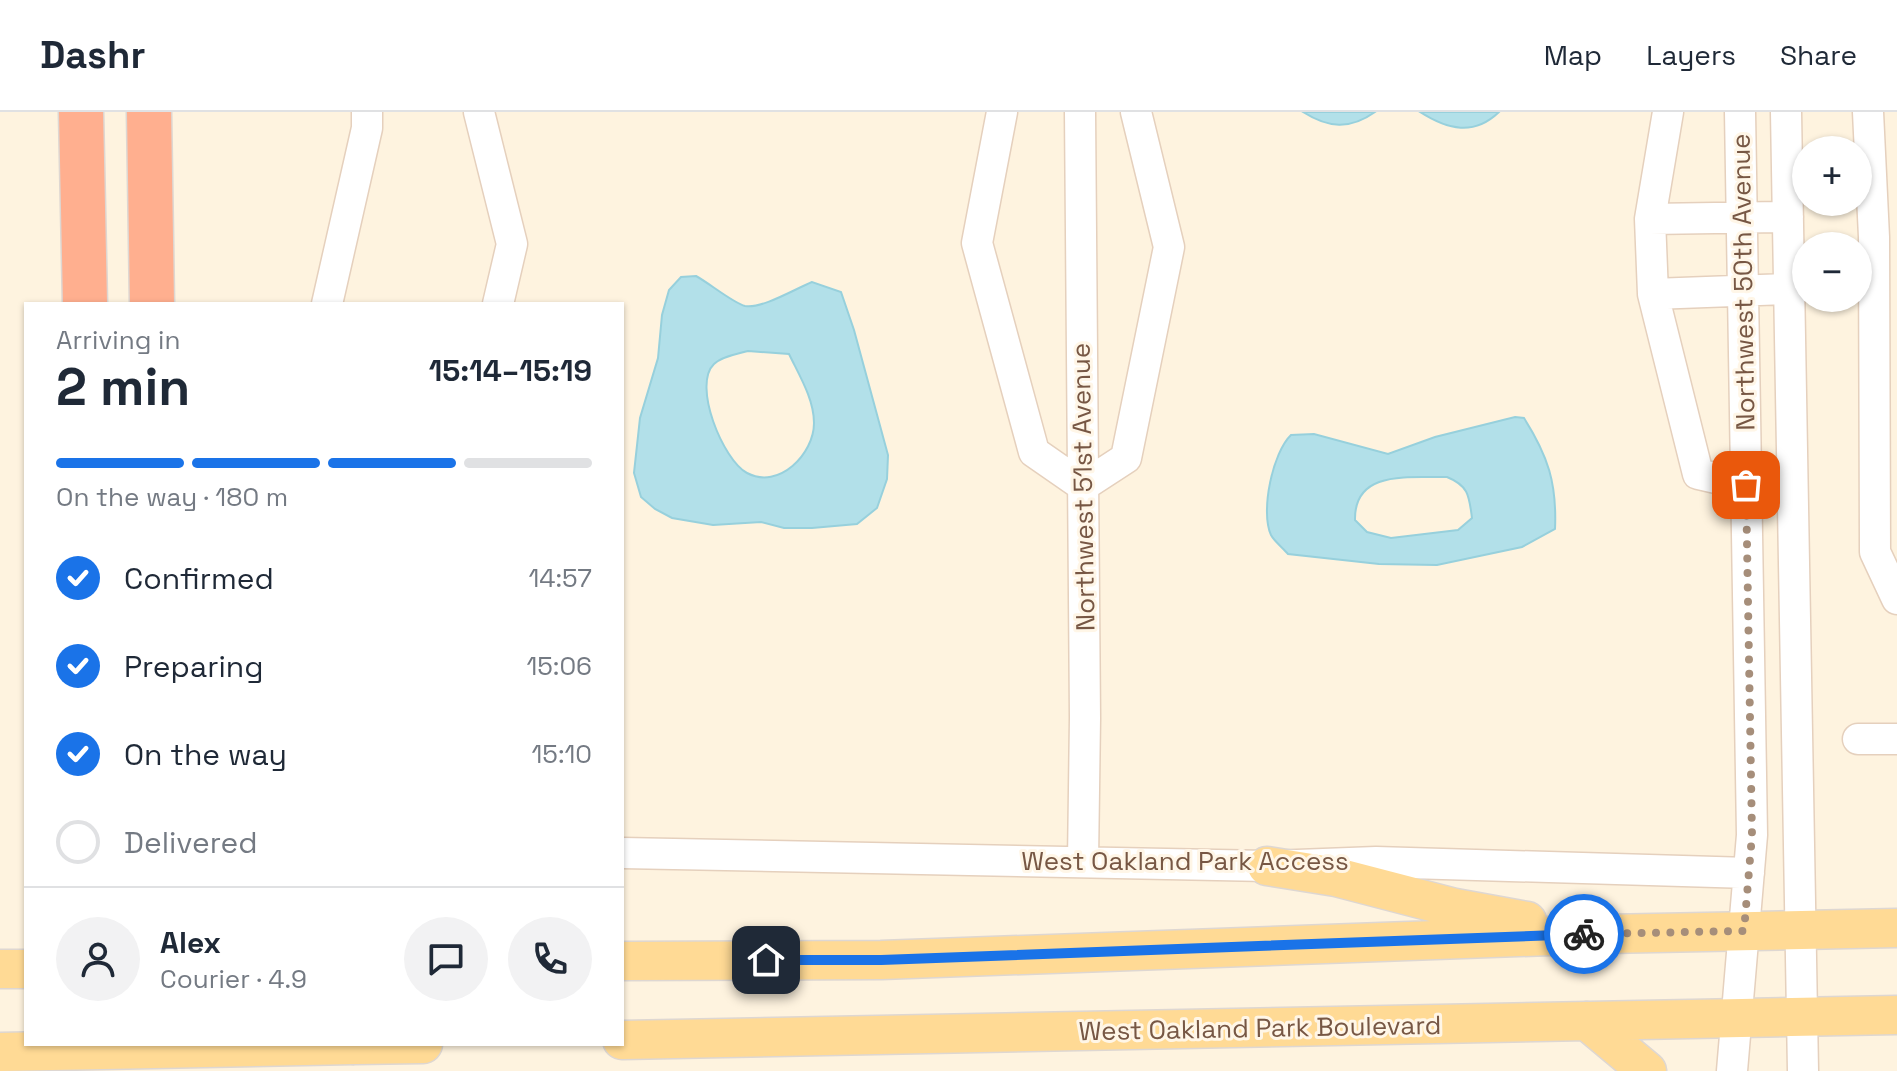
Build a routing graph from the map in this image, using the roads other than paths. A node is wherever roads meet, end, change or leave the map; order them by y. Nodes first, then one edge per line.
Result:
1 (81, 112) edge
2 (149, 112) edge
3 (367, 112) edge
4 (479, 112) edge
5 (1002, 112) edge
6 (1080, 112) edge
7 (1136, 112) edge
8 (1668, 112) edge
9 (1740, 112) edge
10 (1786, 112) edge
11 (1868, 112) edge
12 (1788, 217) junction
13 (1650, 219) junction
14 (1742, 219) junction
15 (1788, 250) junction
16 (1742, 251) junction
17 (1789, 289) junction
18 (1743, 292) junction
19 (1653, 294) junction
20 (85, 302) edge
21 (152, 302) edge
22 (327, 302) edge
23 (498, 302) edge
24 (1746, 485) junction
25 (1083, 486) junction
26 (1897, 599) edge
27 (1858, 739) dead end
28 (1897, 739) edge
29 (624, 853) edge
30 (1083, 861) junction
31 (1267, 866) junction
32 (1749, 873) junction
33 (1897, 928) edge
34 (1800, 930) junction
35 (1744, 931) junction
36 (1605, 934) junction
37 (624, 961) edge
38 (0, 969) edge
39 (24, 969) edge
40 (1897, 1015) edge
41 (1802, 1016) junction
42 (1737, 1019) junction
43 (1587, 1021) junction
44 (624, 1040) edge
45 (99, 1046) edge
46 (166, 1046) edge
47 (271, 1046) edge
48 (303, 1046) edge
49 (0, 1052) edge
50 (100, 1071) edge
51 (167, 1071) edge
52 (271, 1071) edge
53 (1647, 1071) edge
54 (1732, 1071) edge
55 (1803, 1071) edge

1 - 20 highway
2 - 21 highway
3 - 22 street
4 - 23 street
5 - 25 street
6 - 25 street, Northwest 51st Avenue
7 - 25 street
8 - 13 street
9 - 14 street, Northwest 50th Avenue
10 - 12 street, Northwest 50th Avenue
11 - 26 street
12 - 14 street
12 - 15 street, Northwest 50th Avenue
13 - 14 street
13 - 19 street
14 - 16 street, Northwest 50th Avenue
15 - 16 street
15 - 17 street, Northwest 50th Avenue
16 - 18 street, Northwest 50th Avenue
17 - 18 street
17 - 34 street, Northwest 50th Avenue
18 - 19 street
18 - 24 street, Northwest 50th Avenue
19 - 24 street
24 - 32 street, Northwest 50th Avenue
25 - 30 street, Northwest 51st Avenue
27 - 28 street
29 - 30 street, West Oakland Park Access
30 - 31 street, West Oakland Park Access
31 - 32 street, West Oakland Park Access
31 - 36 main road
32 - 35 street, Northwest 50th Avenue
33 - 34 main road
34 - 35 main road
34 - 41 street, Northwest 50th Avenue
35 - 36 main road
35 - 42 street, Northwest 50th Avenue
36 - 37 main road
38 - 39 main road
40 - 41 main road, West Oakland Park Boulevard
41 - 42 main road, West Oakland Park Boulevard
41 - 55 street, Northwest 50th Avenue
42 - 43 main road, West Oakland Park Boulevard
42 - 54 street, Northwest 50th Avenue
43 - 44 main road, West Oakland Park Boulevard
43 - 53 main road
45 - 50 highway
46 - 51 highway
47 - 52 street
48 - 49 main road, bridge

